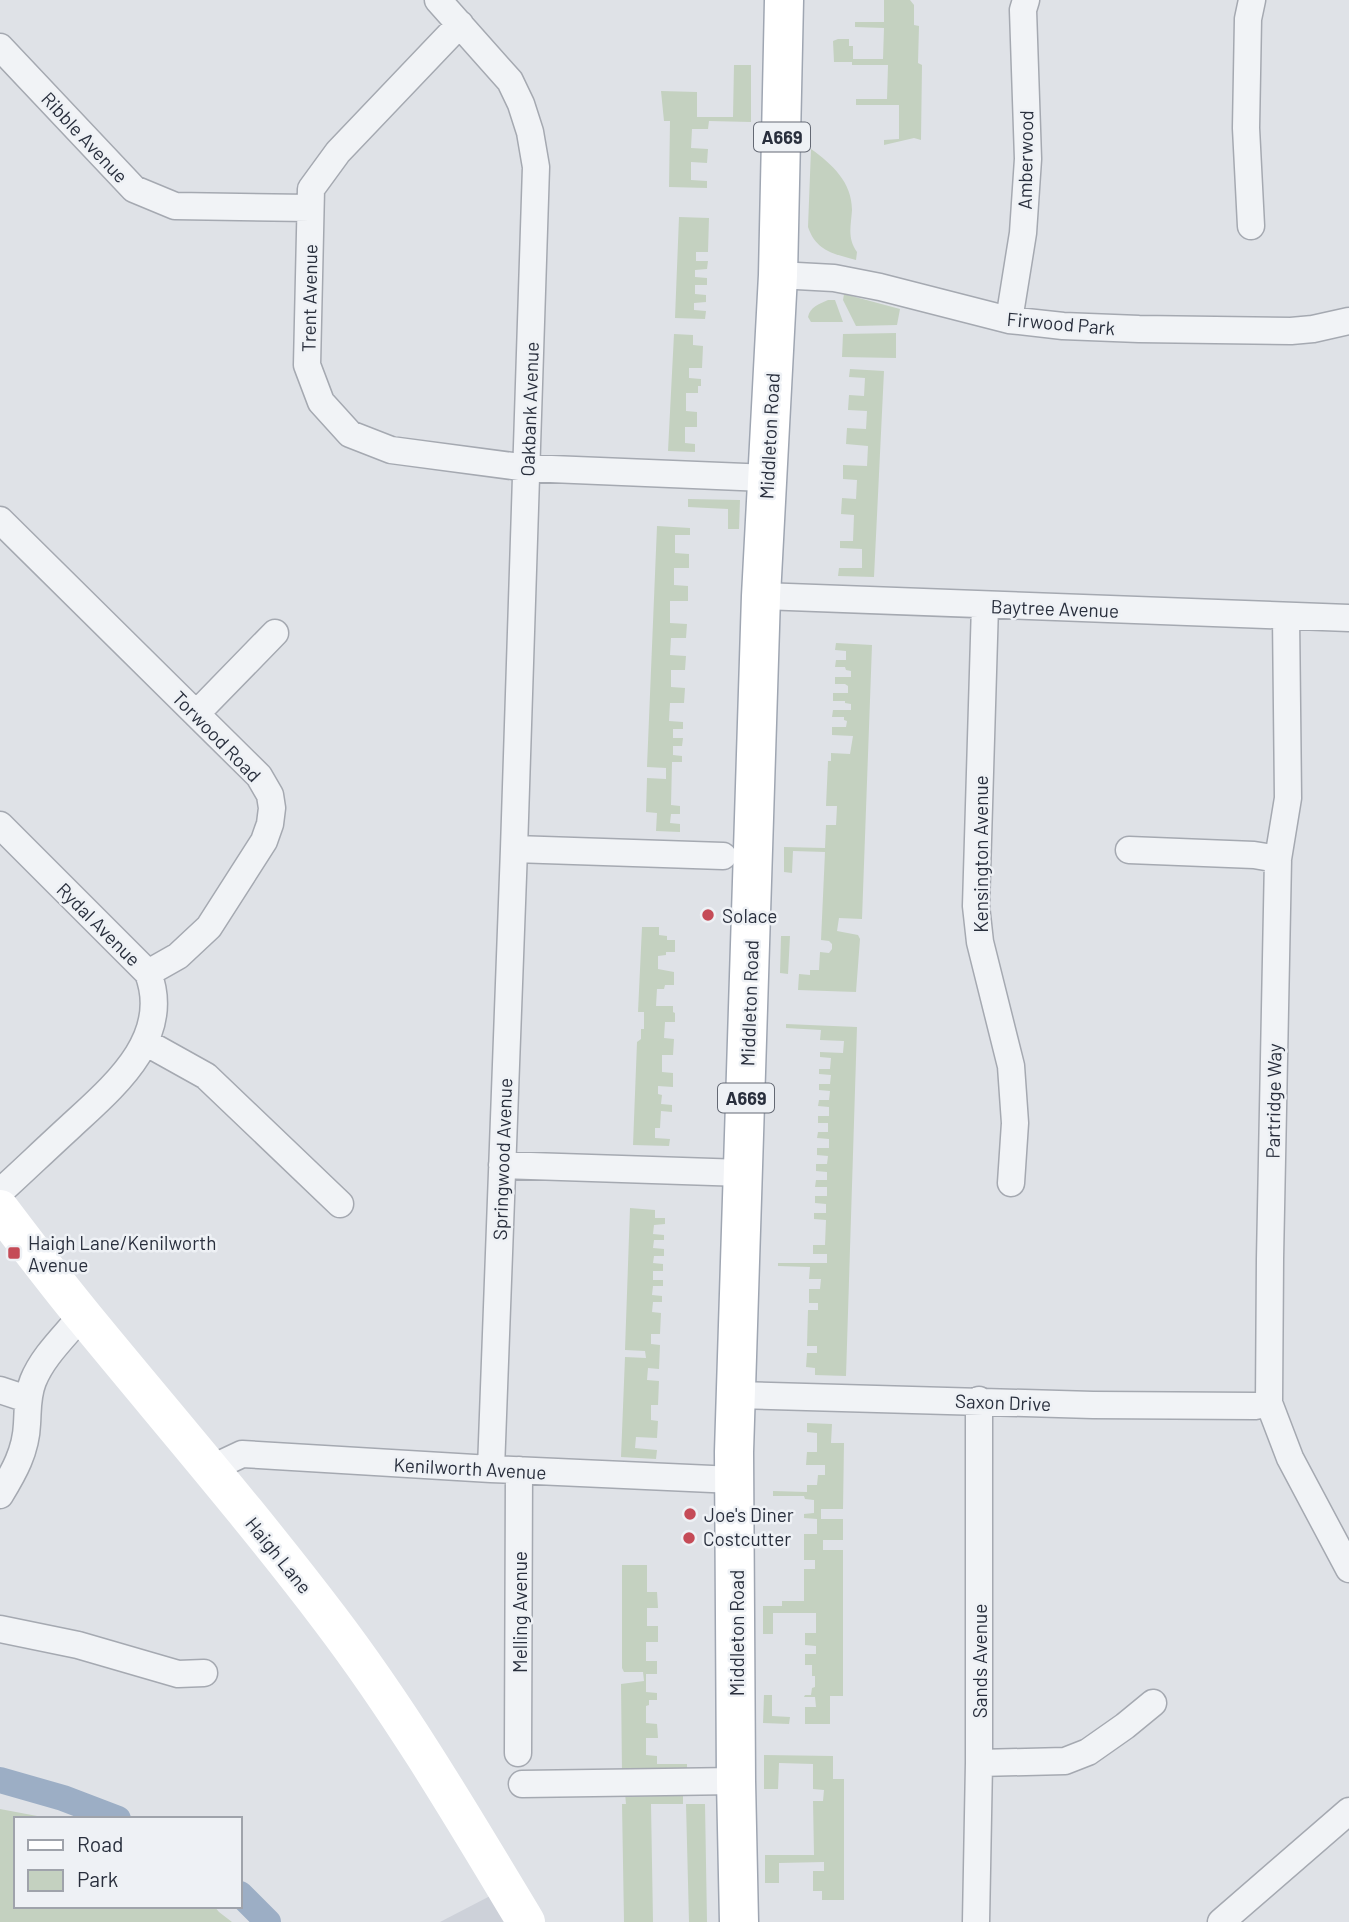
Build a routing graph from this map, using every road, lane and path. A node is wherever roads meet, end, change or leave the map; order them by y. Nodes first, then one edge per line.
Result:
1 (438, 0) edge
2 (784, 0) edge
3 (1026, 0) edge
4 (1252, 0) edge
5 (460, 24) junction
6 (0, 47) edge
7 (310, 208) junction
8 (1251, 226) dead end
9 (778, 275) junction
10 (1009, 320) junction
11 (1349, 321) edge
12 (527, 468) junction
13 (767, 478) junction
14 (0, 520) edge
15 (761, 596) junction
16 (985, 605) junction
17 (1286, 616) junction
18 (1349, 618) edge
19 (275, 633) dead end
20 (197, 713) junction
21 (0, 825) edge
22 (514, 849) junction
23 (1129, 850) dead end
24 (723, 856) dead end
25 (1278, 859) junction
26 (148, 973) junction
27 (145, 1042) junction
28 (502, 1165) junction
29 (743, 1173) junction
30 (1012, 1183) dead end
31 (0, 1192) edge
32 (340, 1204) dead end
33 (0, 1209) edge
34 (82, 1315) junction
35 (0, 1390) edge
36 (736, 1395) junction
37 (27, 1399) junction
38 (979, 1401) junction
39 (1269, 1403) junction
40 (210, 1469) junction
41 (491, 1469) junction
42 (519, 1470) junction
43 (734, 1480) junction
44 (0, 1495) edge
45 (1349, 1569) edge
46 (0, 1629) edge
47 (205, 1673) dead end
48 (1153, 1703) dead end
49 (518, 1753) dead end
50 (979, 1763) junction
51 (736, 1782) junction
52 (522, 1784) dead end
53 (1349, 1811) edge
54 (526, 1922) edge
55 (739, 1922) edge
56 (976, 1922) edge
57 (1221, 1922) edge

1 - 5 street, Oakbank Avenue
2 - 9 main road, Middleton Road / A669
3 - 10 street, Amberwood
4 - 8 street
5 - 7 street, Trent Avenue
5 - 12 street, Oakbank Avenue
6 - 7 street, Ribble Avenue
7 - 12 street, Trent Avenue
9 - 10 street, Firwood Park
9 - 13 main road, Middleton Road / A669
10 - 11 street, Firwood Park
12 - 13 street, Trent Avenue
12 - 22 street, Oakbank Avenue
13 - 15 main road, Middleton Road / A669
14 - 20 street, Torwood Road
15 - 16 street, Baytree Avenue
15 - 29 main road, Middleton Road / A669
16 - 17 street, Baytree Avenue
16 - 30 street, Kensington Avenue
17 - 18 street, Baytree Avenue
17 - 25 street, Partridge Way
19 - 20 street
20 - 26 street, Torwood Road
21 - 26 street, Rydal Avenue
22 - 24 street
22 - 28 street, Springwood Avenue
23 - 25 street
25 - 39 street, Partridge Way
26 - 27 street, Rydal Avenue
27 - 31 street, Rydal Avenue
27 - 32 street
28 - 29 street
28 - 41 street, Springwood Avenue
29 - 36 main road, Middleton Road / A669
33 - 34 main road, Haigh Lane
34 - 37 street
34 - 40 main road, Haigh Lane
35 - 37 street
36 - 38 street, Saxon Drive
36 - 43 main road, Middleton Road / A669
37 - 44 street
38 - 39 street, Saxon Drive
38 - 50 street, Sands Avenue
39 - 45 street, Partridge Way
40 - 41 street, Kenilworth Avenue
40 - 54 main road, Haigh Lane
41 - 42 street, Kenilworth Avenue
42 - 43 street, Kenilworth Avenue
42 - 49 street, Melling Avenue
43 - 51 main road, Middleton Road / A669
46 - 47 street
48 - 50 street
50 - 56 street, Sands Avenue
51 - 52 street
51 - 55 main road, Middleton Road / A669
53 - 57 street

